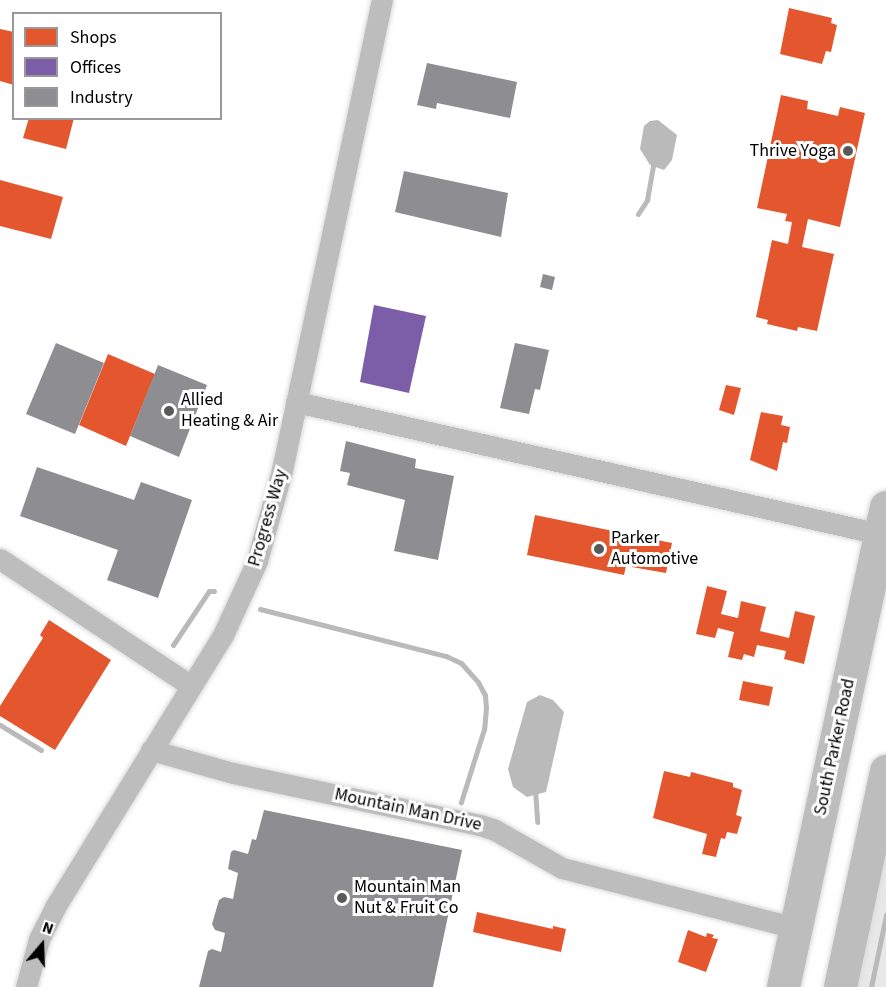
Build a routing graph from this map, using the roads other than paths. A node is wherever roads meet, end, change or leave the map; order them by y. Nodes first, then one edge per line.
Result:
1 (382, 0) edge
2 (296, 402) junction
3 (883, 520) edge
4 (0, 559) edge
5 (191, 686) junction
6 (151, 750) junction
7 (886, 771) edge
8 (796, 927) junction
9 (26, 987) edge
10 (783, 987) edge
11 (840, 987) edge

1 - 2 street, Progress Way
2 - 3 street
2 - 5 street, Progress Way
3 - 8 highway, South Parker Road
4 - 5 street
5 - 6 street, Progress Way
6 - 8 street, Mountain Man Drive
6 - 9 street, Progress Way
7 - 11 highway
8 - 10 highway, South Parker Road

